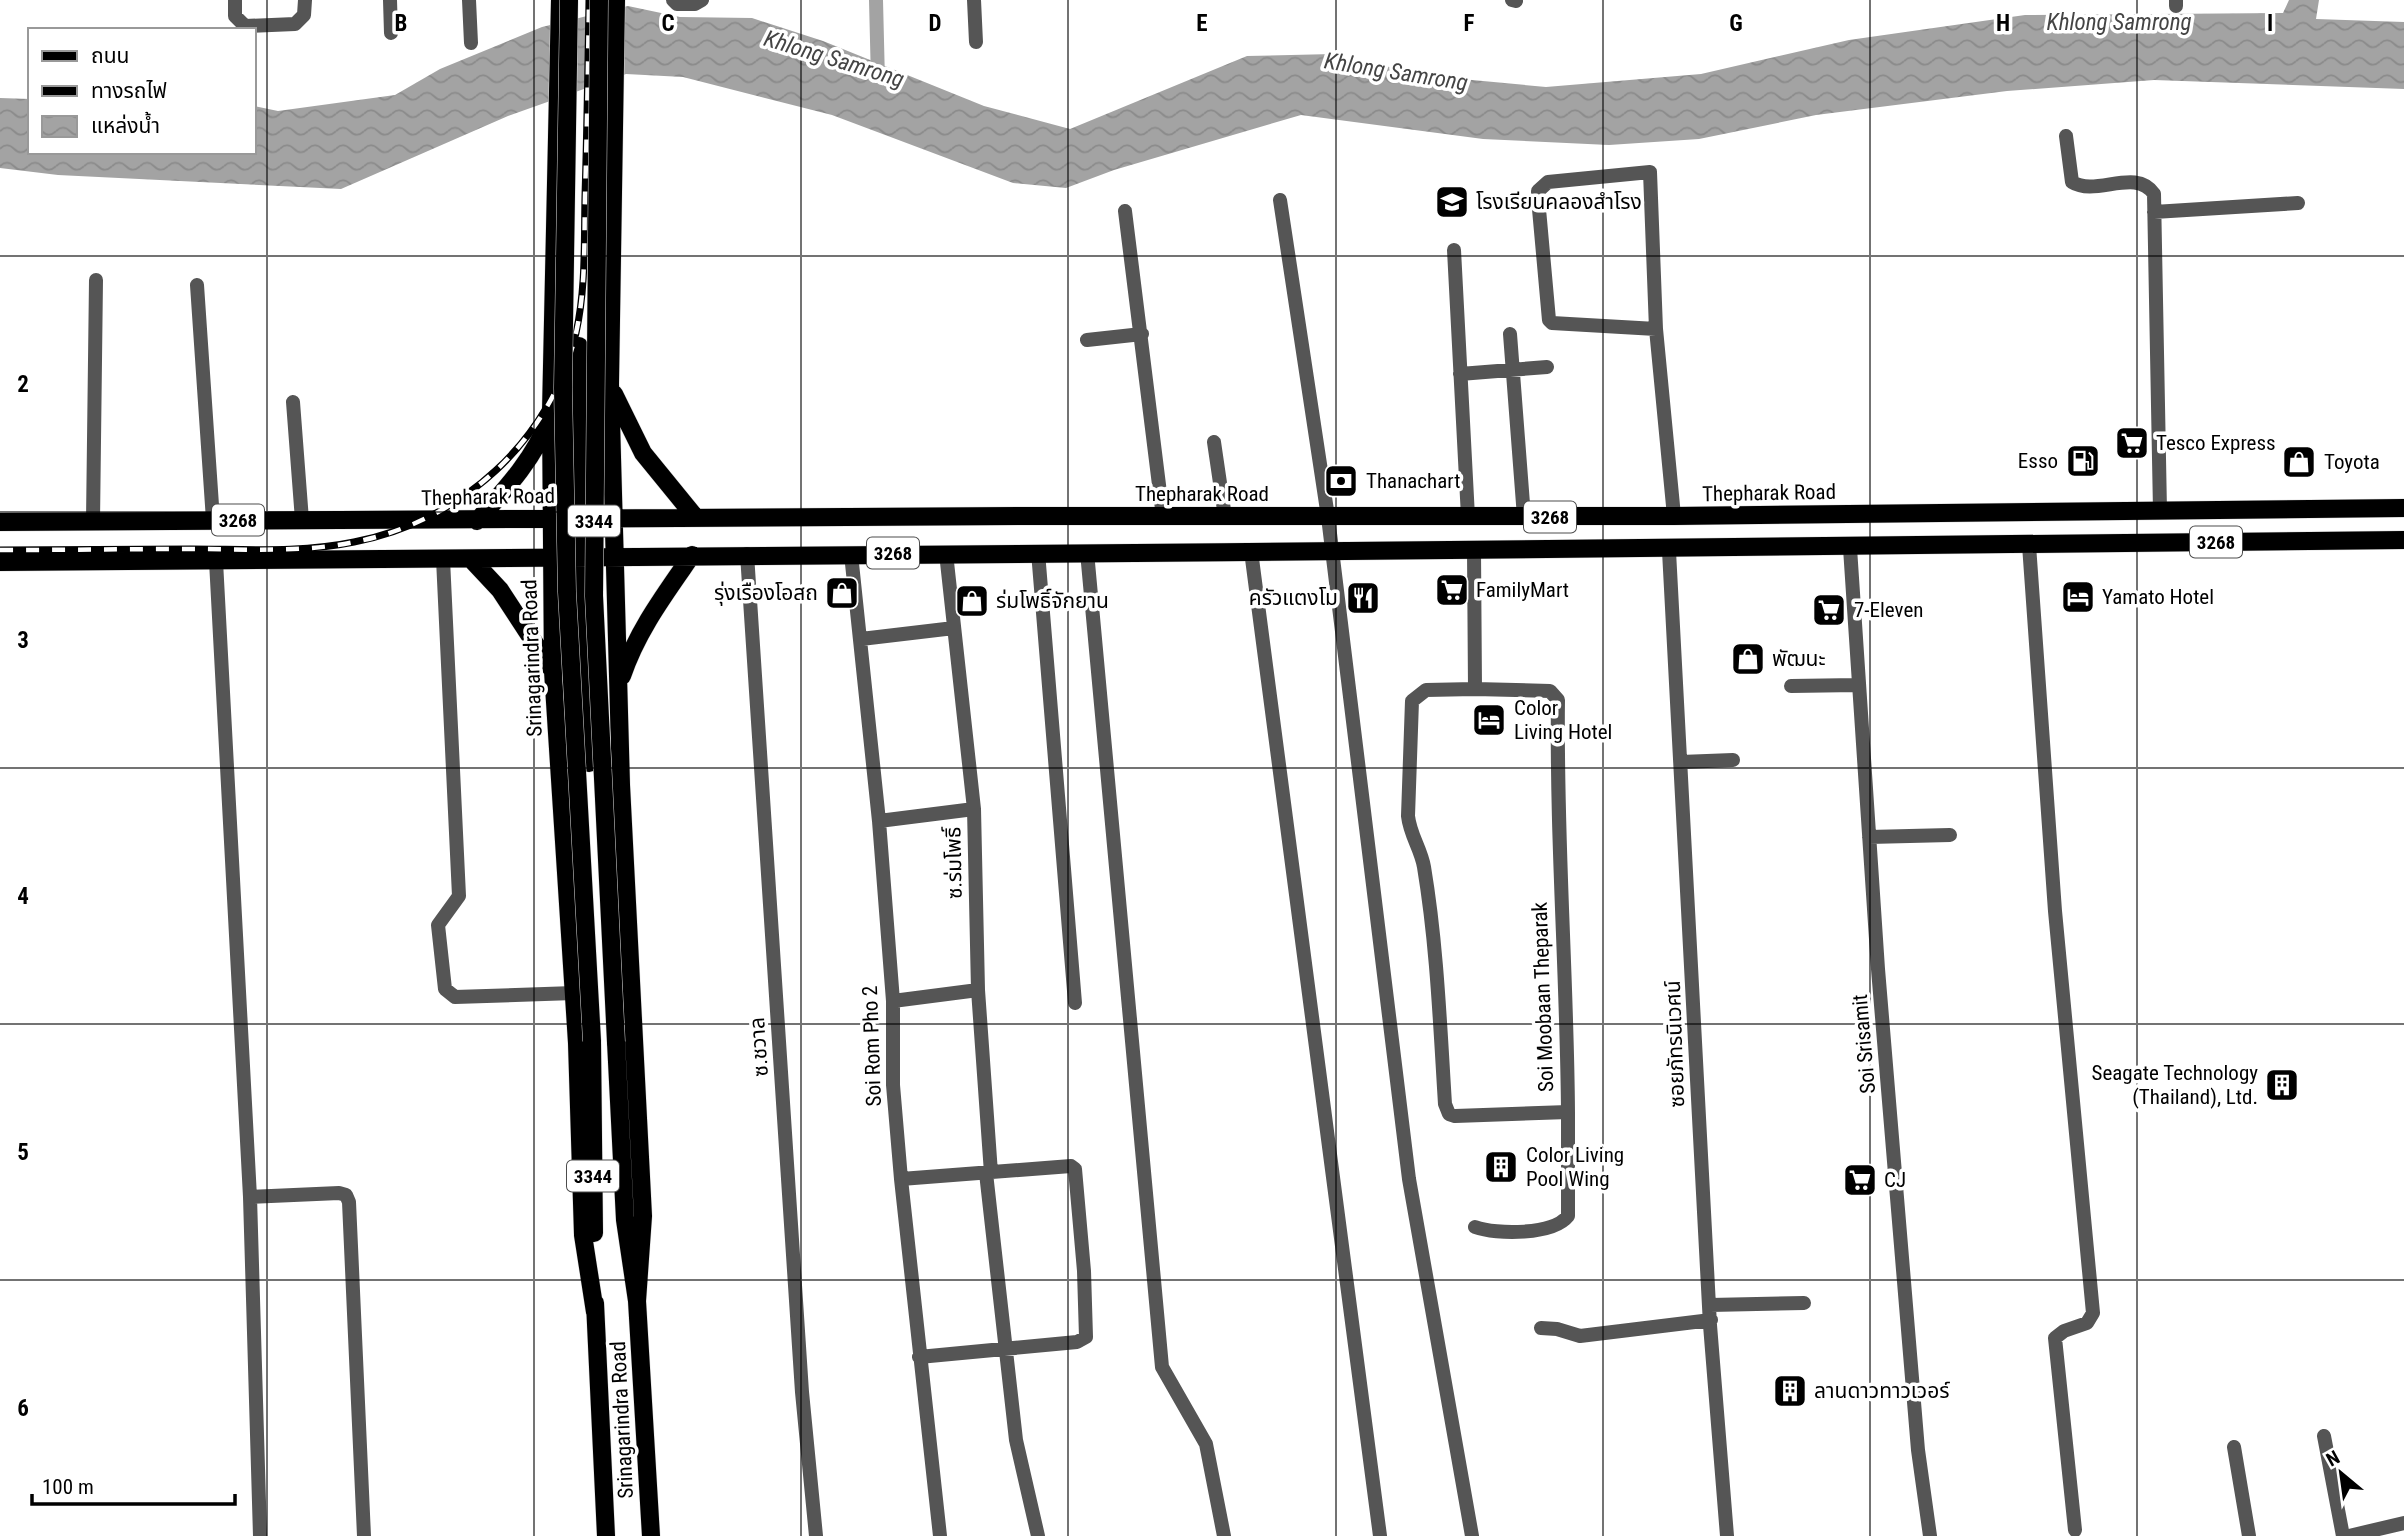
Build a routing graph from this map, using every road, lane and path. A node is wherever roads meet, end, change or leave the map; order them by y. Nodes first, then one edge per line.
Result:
1 (235, 0) edge
2 (305, 0) edge
3 (390, 0) edge
4 (469, 0) edge
5 (560, 0) edge
6 (569, 0) edge
7 (599, 0) edge
8 (616, 0) edge
9 (673, 0) edge
10 (702, 0) edge
11 (974, 0) edge
12 (391, 33) dead end
13 (976, 42) dead end
14 (471, 43) dead end
15 (2066, 136) dead end
16 (1280, 200) dead end
17 (2298, 203) dead end
18 (1125, 211) dead end
19 (2154, 212) junction
20 (1454, 250) dead end
21 (96, 280) dead end
22 (197, 285) dead end
23 (554, 317) junction
24 (609, 318) junction
25 (1656, 329) junction
26 (1142, 334) junction
27 (1510, 334) dead end
28 (1087, 340) dead end
29 (579, 346) junction
30 (1548, 367) dead end
31 (1513, 370) junction
32 (1460, 374) junction
33 (610, 384) junction
34 (293, 402) dead end
35 (551, 412) junction
36 (1214, 442) dead end
37 (2404, 508) edge
38 (2160, 511) junction
39 (2206, 511) junction
40 (1674, 516) junction
41 (696, 517) junction
42 (1163, 517) junction
43 (1225, 517) junction
44 (1328, 517) junction
45 (1468, 517) junction
46 (1524, 517) junction
47 (580, 518) junction
48 (613, 518) junction
49 (551, 519) junction
50 (213, 520) junction
51 (302, 520) junction
52 (93, 521) junction
53 (477, 521) junction
54 (0, 522) edge
55 (2404, 540) edge
56 (2210, 542) junction
57 (2029, 545) junction
58 (1850, 548) junction
59 (1251, 551) junction
60 (1332, 551) junction
61 (1474, 551) junction
62 (1669, 551) junction
63 (1038, 552) junction
64 (1087, 552) junction
65 (946, 553) junction
66 (747, 554) junction
67 (851, 554) junction
68 (614, 555) junction
69 (692, 555) junction
70 (551, 557) junction
71 (580, 557) junction
72 (443, 559) junction
73 (471, 559) junction
74 (216, 561) junction
75 (0, 562) edge
76 (954, 628) junction
77 (862, 639) junction
78 (553, 671) junction
79 (1857, 685) junction
80 (1791, 686) dead end
81 (618, 688) junction
82 (1475, 690) junction
83 (1733, 761) dead end
84 (1681, 762) junction
85 (589, 763) junction
86 (621, 785) junction
87 (561, 790) junction
88 (974, 809) junction
89 (879, 821) junction
90 (1950, 835) dead end
91 (1869, 837) junction
92 (978, 990) junction
93 (574, 993) junction
94 (893, 1001) junction
95 (1075, 1003) dead end
96 (1568, 1112) junction
97 (988, 1173) junction
98 (901, 1179) junction
99 (250, 1197) junction
100 (1475, 1227) dead end
101 (637, 1301) junction
102 (1804, 1303) dead end
103 (595, 1312) junction
104 (1710, 1313) junction
105 (1541, 1328) dead end
106 (1005, 1348) junction
107 (919, 1357) junction
108 (2324, 1436) dead end
109 (2234, 1447) dead end
110 (2404, 1523) edge
111 (2075, 1530) dead end
112 (260, 1536) edge
113 (364, 1536) edge
114 (606, 1536) edge
115 (651, 1536) edge
116 (816, 1536) edge
117 (940, 1536) edge
118 (1038, 1536) edge
119 (1224, 1536) edge
120 (1380, 1536) edge
121 (1472, 1536) edge
122 (1727, 1536) edge
123 (1930, 1536) edge
124 (2249, 1536) edge
125 (2343, 1536) edge
126 (2349, 1536) edge

1 - 2 street
3 - 12 street
4 - 14 street
5 - 23 main road, Srinagarindra Road / 3344
6 - 103 main road, Srinagarindra Road / 3344, bridge
7 - 101 main road, Srinagarindra Road / 3344, bridge
8 - 24 main road, Srinagarindra Road / 3344
9 - 10 street
11 - 13 street
15 - 19 street
16 - 44 street
17 - 19 street
18 - 26 street
19 - 38 street
20 - 32 street
21 - 52 street
22 - 50 street
23 - 29 main road
23 - 35 main road, Srinagarindra Road / 3344
24 - 29 main road
24 - 33 main road, Srinagarindra Road / 3344
25 - 25 street
25 - 40 street
26 - 28 street
26 - 42 street
27 - 31 street
29 - 47 main road
30 - 31 street
31 - 32 street
31 - 46 street
32 - 45 street
33 - 41 main road
33 - 48 main road, Srinagarindra Road / 3344
34 - 51 street
35 - 49 main road, Srinagarindra Road / 3344
35 - 53 main road
36 - 43 street
37 - 39 main road, Thepharak Road / 3268
38 - 39 main road, Thepharak Road / 3268
38 - 40 main road, Thepharak Road / 3268
39 - 56 main road
40 - 46 main road, Thepharak Road / 3268
41 - 42 main road, Thepharak Road / 3268
41 - 48 main road, Thepharak Road / 3268
42 - 43 main road, Thepharak Road / 3268
43 - 44 main road, Thepharak Road / 3268
44 - 45 main road, Thepharak Road / 3268
44 - 60 street
45 - 46 main road, Thepharak Road / 3268
47 - 48 main road, Thepharak Road / 3268
47 - 49 main road, Thepharak Road / 3268
47 - 71 main road
48 - 68 main road, Srinagarindra Road / 3344
49 - 53 main road, Thepharak Road / 3268
49 - 70 main road, Srinagarindra Road / 3344
50 - 51 main road, Thepharak Road / 3268
50 - 52 main road, Thepharak Road / 3268
51 - 53 main road, Thepharak Road / 3268
52 - 54 main road, Thepharak Road / 3268
55 - 56 main road, 3268
56 - 57 main road, 3268
57 - 58 main road, 3268
57 - 111 street
58 - 62 main road, 3268
58 - 79 street, Soi Srisamit
59 - 60 main road, 3268
59 - 64 main road, 3268
59 - 120 street
60 - 61 main road, 3268
60 - 121 street
61 - 62 main road, 3268
61 - 82 street
62 - 84 street, ซอยภัทรนิเวศน์
63 - 64 main road, 3268
63 - 65 main road, 3268
63 - 95 street
64 - 119 street
65 - 67 main road, 3268
65 - 76 street, ซ.ร่มโพธิ์
66 - 67 main road, 3268
66 - 69 main road, 3268
66 - 116 street, ซ.ชวาล
67 - 77 street, Soi Rom Pho 2
68 - 69 main road, 3268
68 - 71 main road, 3268
68 - 81 main road, Srinagarindra Road / 3344
69 - 81 main road
70 - 71 main road, 3268
70 - 73 main road, 3268
70 - 78 main road, Srinagarindra Road / 3344
71 - 85 main road
72 - 73 main road, 3268
72 - 74 main road, 3268
72 - 93 street
73 - 78 main road
74 - 75 main road, 3268
74 - 99 street
76 - 77 street
76 - 88 street, ซ.ร่มโพธิ์
77 - 89 street, Soi Rom Pho 2
78 - 87 main road, Srinagarindra Road / 3344
79 - 80 street
79 - 91 street, Soi Srisamit
81 - 86 main road, Srinagarindra Road / 3344
82 - 96 street, Soi Moobaan Theparak
82 - 96 street, Soi Moobaan Theparak
83 - 84 street
84 - 104 street, ซอยภัทรนิเวศน์
85 - 86 main road
85 - 87 main road
86 - 101 main road, Srinagarindra Road / 3344
87 - 93 main road, Srinagarindra Road / 3344
88 - 89 street
88 - 92 street, ซ.ร่มโพธิ์
89 - 94 street, Soi Rom Pho 2
90 - 91 street
91 - 123 street, Soi Srisamit
92 - 94 street
92 - 97 street, ซ.ร่มโพธิ์
93 - 103 main road, Srinagarindra Road / 3344
94 - 98 street, Soi Rom Pho 2
96 - 100 street
97 - 98 street
97 - 106 street, ซ.ร่มโพธิ์
97 - 106 street
98 - 107 street, Soi Rom Pho 2
99 - 112 street
99 - 113 street
101 - 115 main road, Srinagarindra Road / 3344
102 - 104 street
103 - 114 main road, Srinagarindra Road / 3344
104 - 105 street
104 - 122 street, ซอยภัทรนิเวศน์
106 - 107 street
106 - 118 street, ซ.ร่มโพธิ์
107 - 117 street, Soi Rom Pho 2
108 - 125 street
109 - 124 street
110 - 126 street

